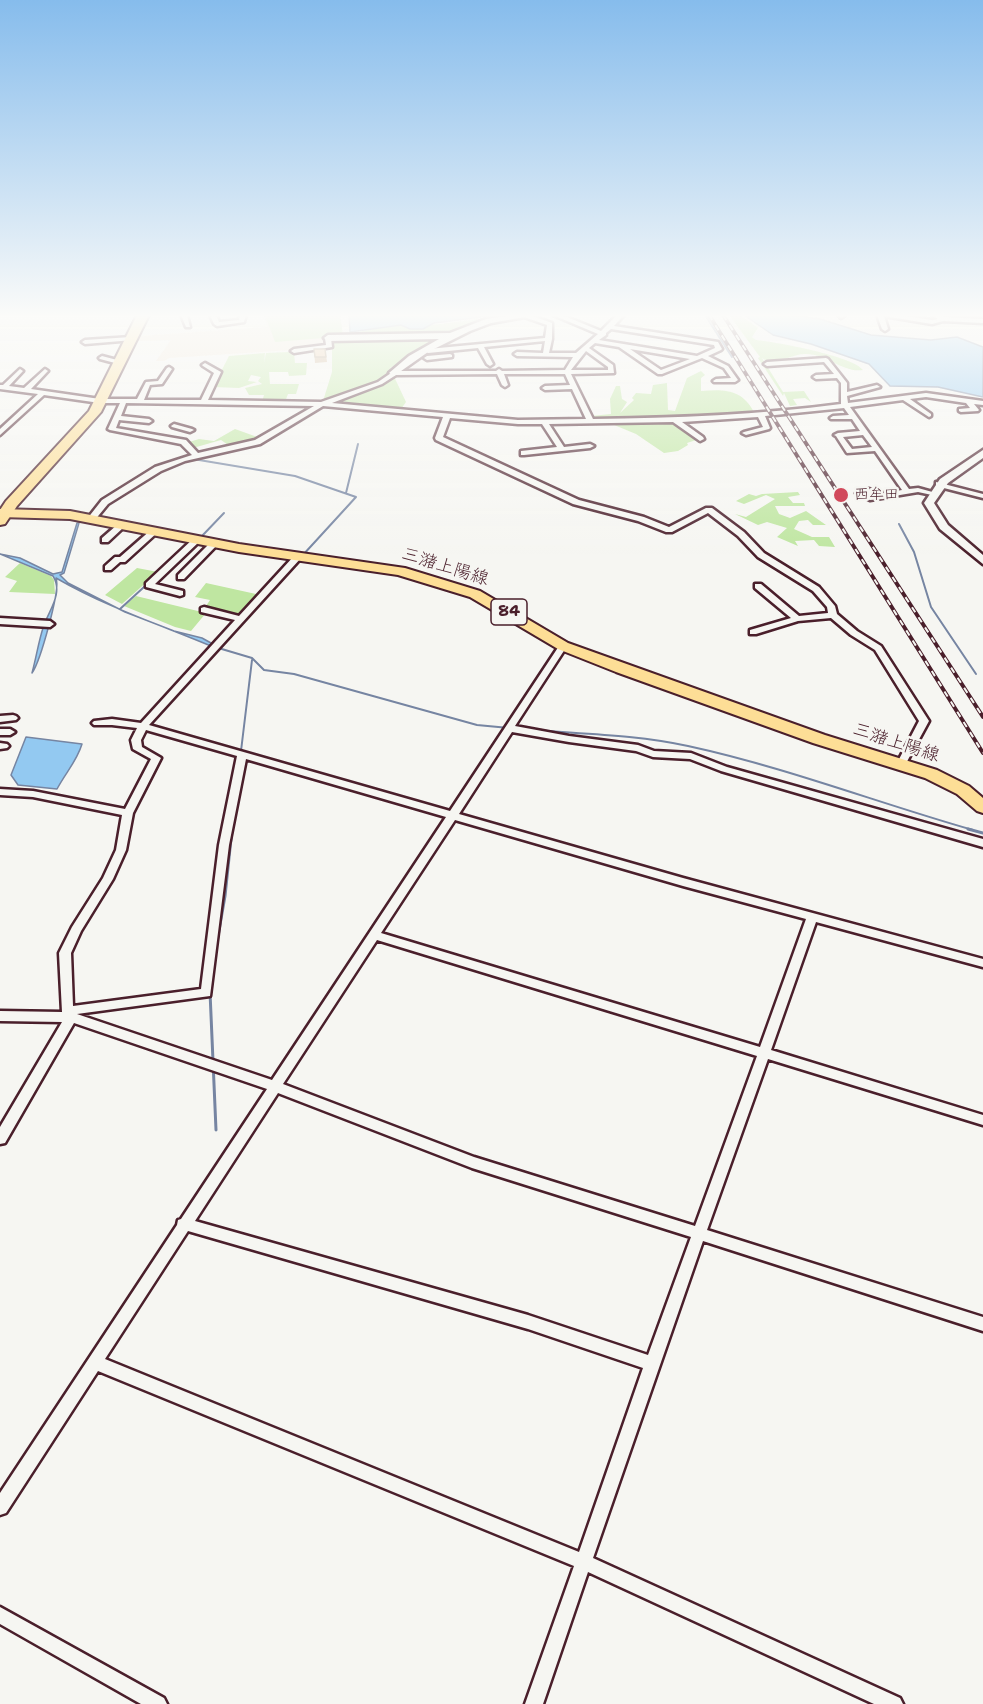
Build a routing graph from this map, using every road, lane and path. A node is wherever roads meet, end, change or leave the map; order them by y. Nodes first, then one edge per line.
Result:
1 (41, 395) edge
2 (54, 395) edge
3 (103, 395) edge
4 (143, 395) edge
5 (207, 395) edge
6 (348, 395) edge
7 (578, 395) edge
8 (844, 395) edge
9 (903, 397) junction
10 (966, 400) junction
11 (100, 401) junction
12 (124, 401) junction
13 (140, 401) junction
14 (203, 403) junction
15 (844, 403) junction
16 (983, 403) edge
17 (322, 404) junction
18 (351, 406) junction
19 (492, 408) dead end
20 (961, 410) dead end
21 (339, 413) dead end
22 (760, 414) junction
23 (929, 415) dead end
24 (447, 416) junction
25 (854, 417) junction
26 (116, 418) junction
27 (833, 418) dead end
28 (486, 420) junction
29 (675, 420) junction
30 (149, 421) dead end
31 (590, 421) junction
32 (544, 422) junction
33 (190, 429) dead end
34 (0, 433) edge
35 (746, 433) dead end
36 (865, 433) junction
37 (166, 438) junction
38 (700, 439) dead end
39 (155, 445) dead end
40 (590, 446) dead end
41 (561, 449) junction
42 (876, 449) junction
43 (524, 453) dead end
44 (983, 453) edge
45 (196, 455) junction
46 (936, 489) junction
47 (907, 492) junction
48 (876, 496) dead end
49 (983, 496) edge
50 (2, 516) edge
51 (91, 519) junction
52 (120, 527) dead end
53 (155, 531) junction
54 (105, 540) dead end
55 (198, 540) junction
56 (215, 543) junction
57 (297, 558) junction
58 (983, 561) edge
59 (108, 568) dead end
60 (181, 577) dead end
61 (758, 586) dead end
62 (180, 592) dead end
63 (204, 610) dead end
64 (833, 615) junction
65 (240, 619) junction
66 (797, 619) junction
67 (0, 621) edge
68 (50, 624) dead end
69 (753, 632) dead end
70 (563, 646) junction
71 (13, 718) dead end
72 (0, 719) edge
73 (97, 723) dead end
74 (142, 726) junction
75 (509, 728) junction
76 (242, 757) junction
77 (901, 765) junction
78 (0, 792) edge
79 (983, 807) edge
80 (128, 813) junction
81 (452, 816) junction
82 (983, 843) edge
83 (813, 916) junction
84 (375, 935) junction
85 (983, 963) edge
86 (69, 1014) junction
87 (0, 1016) edge
88 (764, 1053) junction
89 (274, 1086) junction
90 (983, 1120) edge
91 (0, 1139) edge
92 (183, 1224) junction
93 (699, 1232) junction
94 (983, 1324) edge
95 (94, 1362) junction
96 (652, 1364) junction
97 (0, 1507) edge
98 (584, 1562) junction
99 (0, 1616) edge
100 (158, 1704) edge
101 (534, 1704) edge
102 (894, 1704) edge

1 - 34 street
2 - 11 street
3 - 11 highway
4 - 13 street
5 - 14 street
6 - 17 street
7 - 31 street
8 - 15 street
9 - 10 street
9 - 15 street
9 - 23 street
10 - 16 street
10 - 20 street
11 - 12 street
11 - 50 highway
12 - 13 street
12 - 26 street
13 - 14 street
14 - 17 street
15 - 22 street
15 - 25 street
17 - 18 street
17 - 45 street
18 - 21 street
18 - 24 street
19 - 28 street
22 - 29 street
22 - 35 street
24 - 28 street
24 - 64 street
25 - 27 street
25 - 36 street
26 - 30 street
26 - 37 street
28 - 32 street
29 - 31 street
29 - 38 street
31 - 32 street
32 - 41 street
33 - 37 street
36 - 42 street
36 - 42 street
37 - 39 street
37 - 45 street
40 - 41 street
41 - 43 street
42 - 47 street
44 - 46 street
45 - 51 street
46 - 47 street
46 - 49 street
46 - 58 street
47 - 48 street
50 - 51 main road, 三潴上陽線 / 84
51 - 53 main road, 三潴上陽線 / 84
52 - 54 street
53 - 55 main road, 三潴上陽線 / 84
53 - 59 street
55 - 56 main road, 三潴上陽線 / 84
55 - 62 street
56 - 57 main road, 三潴上陽線 / 84
56 - 60 street
57 - 65 street
57 - 70 main road, 三潴上陽線 / 84
61 - 66 street
63 - 65 street
64 - 66 street
64 - 77 street
65 - 74 street
66 - 69 street
67 - 68 street
70 - 75 street
70 - 77 main road, 三潴上陽線 / 84
71 - 72 street
73 - 74 street
74 - 76 street
74 - 80 street
75 - 81 street
75 - 82 street
76 - 81 street
76 - 86 street
77 - 79 main road, 三潴上陽線 / 84
78 - 80 street
80 - 86 street
81 - 83 street
81 - 84 street
83 - 85 street
83 - 88 street
84 - 88 street
84 - 89 street
86 - 87 street
86 - 89 street
86 - 91 street
88 - 90 street
88 - 93 street
89 - 92 street
89 - 93 street
92 - 95 street
92 - 96 street
93 - 94 street
93 - 96 street
95 - 97 street
95 - 98 street
96 - 98 street
98 - 101 street
98 - 102 street
99 - 100 street

